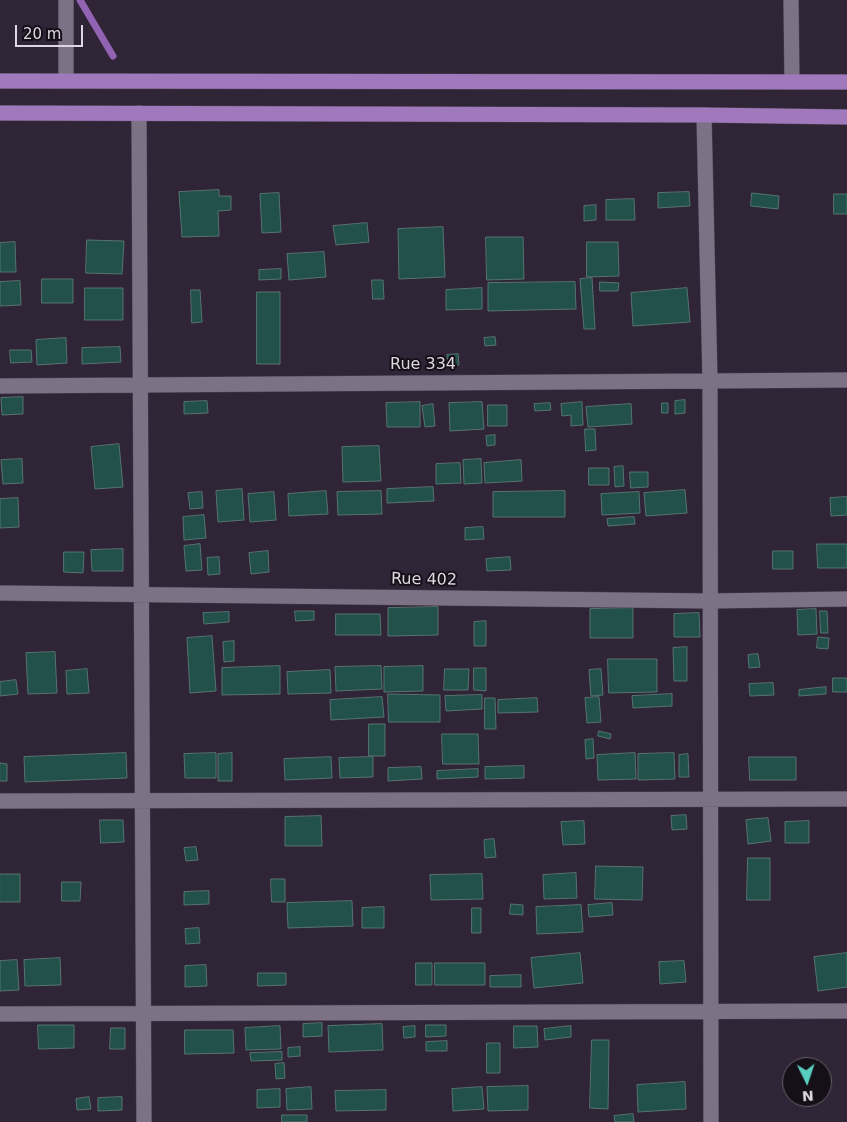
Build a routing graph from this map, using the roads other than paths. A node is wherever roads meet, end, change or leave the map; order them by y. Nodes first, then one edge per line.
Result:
1 (66, 0) edge
2 (791, 0) edge
3 (0, 81) edge
4 (66, 81) junction
5 (792, 82) junction
6 (847, 82) edge
7 (0, 113) edge
8 (139, 113) junction
9 (704, 115) junction
10 (847, 117) edge
11 (847, 380) edge
12 (710, 381) junction
13 (140, 385) junction
14 (0, 386) edge
15 (0, 593) edge
16 (142, 594) junction
17 (847, 599) edge
18 (710, 601) junction
19 (710, 799) junction
20 (847, 799) edge
21 (142, 800) junction
22 (0, 801) edge
23 (847, 1011) edge
24 (710, 1012) junction
25 (0, 1014) edge
26 (143, 1015) junction
27 (144, 1122) edge
28 (711, 1122) edge

1 - 4 street
2 - 5 street
3 - 4 main road
4 - 5 main road
5 - 6 main road
7 - 8 main road
8 - 9 main road
8 - 13 street
9 - 10 main road
9 - 12 street
11 - 12 street, Rue 334
12 - 13 street, Rue 334
12 - 18 street
13 - 14 street, Rue 334
13 - 16 street
15 - 16 street, Rue 402
16 - 18 street, Rue 402
16 - 21 street
17 - 18 street, Rue 402
18 - 19 street
19 - 20 street
19 - 21 street
19 - 24 street
21 - 22 street
21 - 26 street
23 - 24 street
24 - 26 street
24 - 28 street
25 - 26 street
26 - 27 street

